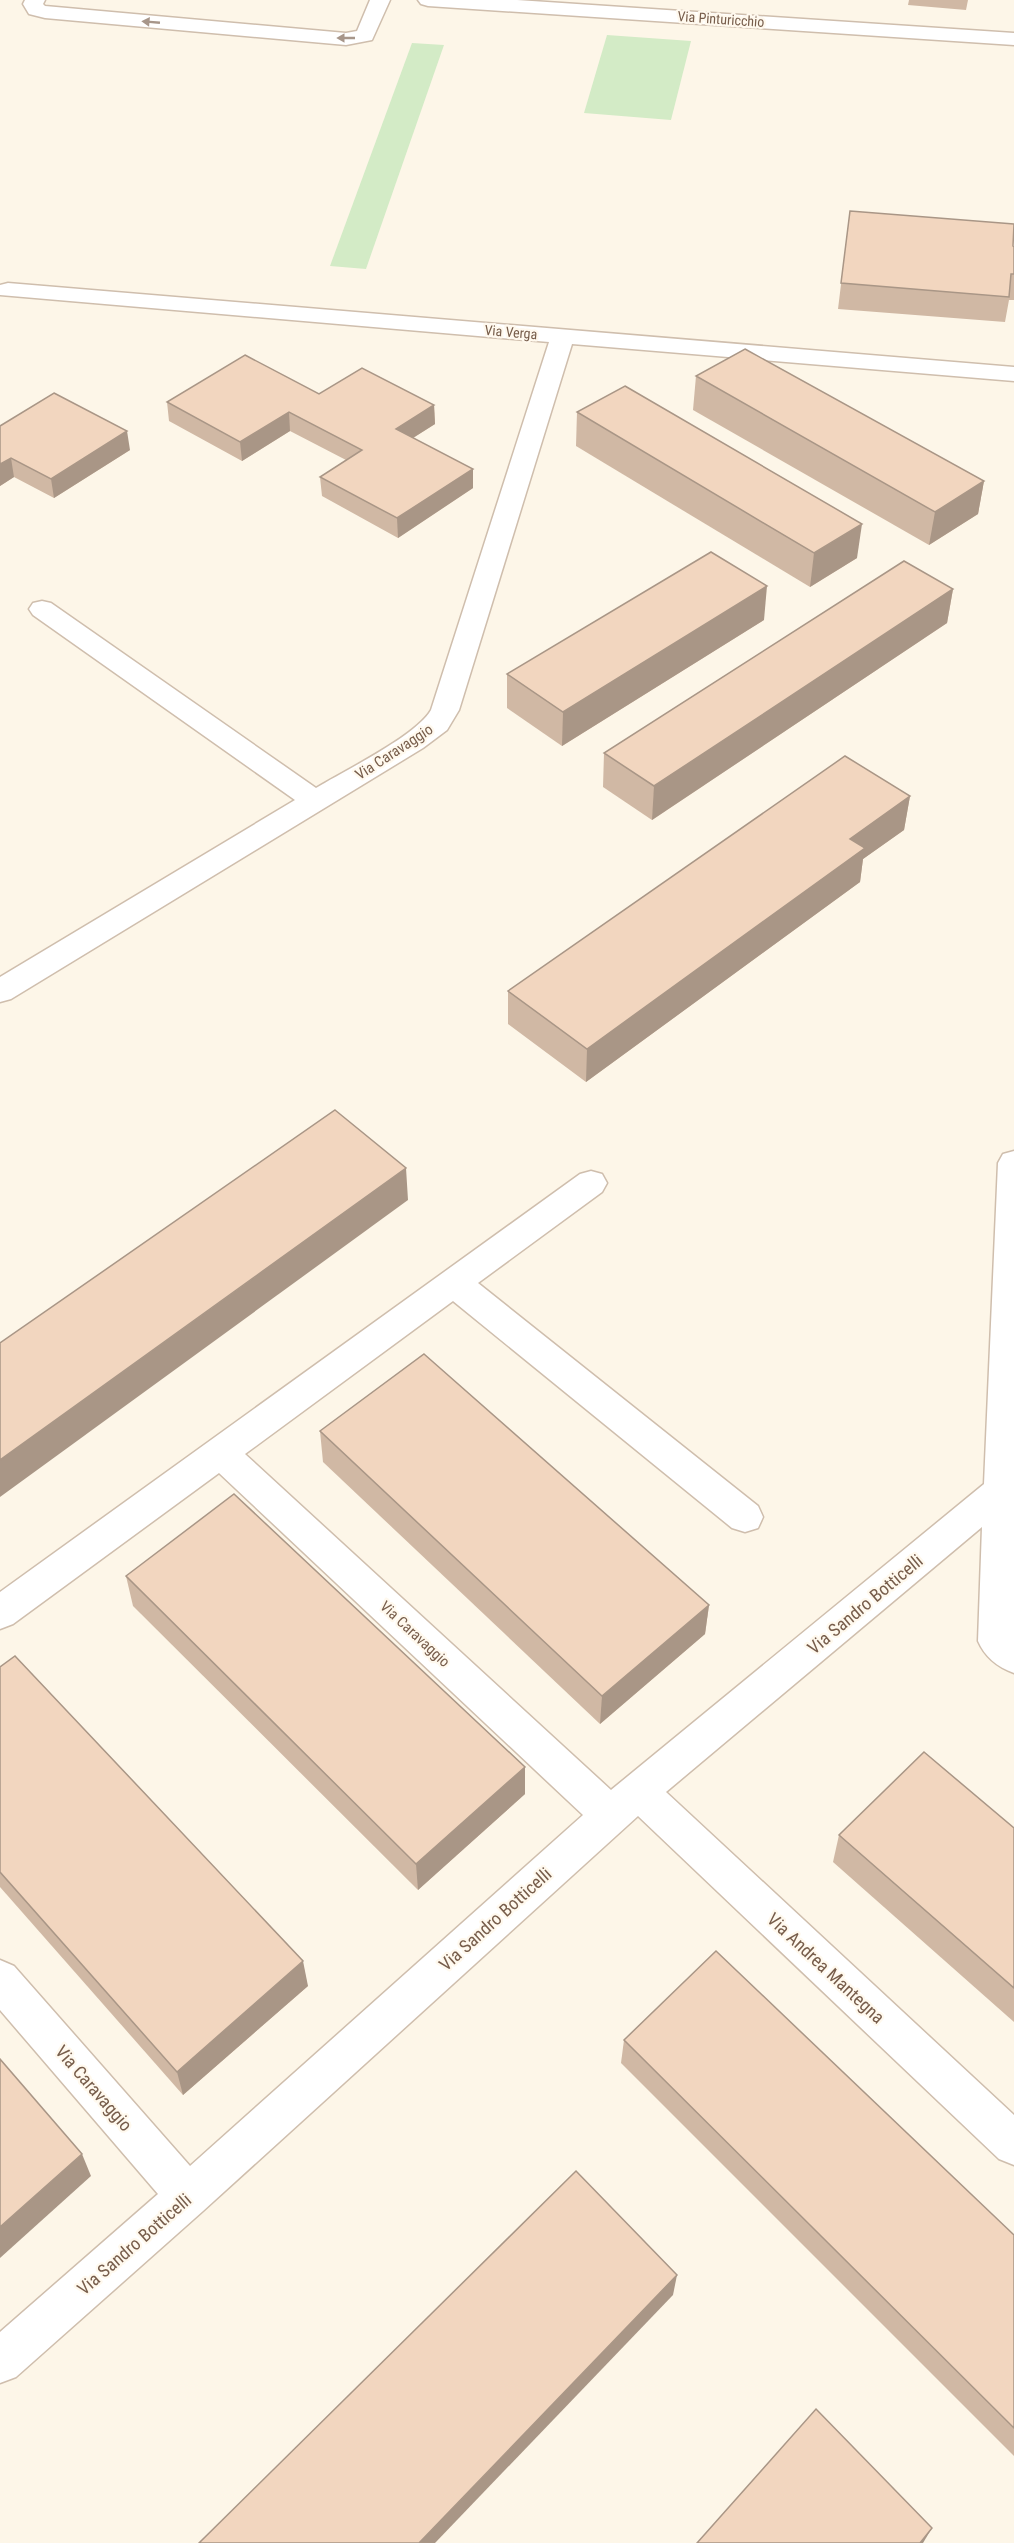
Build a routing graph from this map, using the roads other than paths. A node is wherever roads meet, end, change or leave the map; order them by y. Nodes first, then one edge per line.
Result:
1 (35, 0) edge
2 (380, 0) edge
3 (428, 0) edge
4 (1014, 39) edge
5 (8, 290) dead end
6 (563, 336) junction
7 (1014, 374) edge
8 (42, 609) dead end
9 (315, 801) junction
10 (0, 990) edge
11 (1014, 1163) edge
12 (591, 1183) dead end
13 (454, 1282) junction
14 (220, 1452) junction
15 (1002, 1490) junction
16 (745, 1517) dead end
17 (0, 1613) edge
18 (1014, 1657) edge
19 (624, 1803) junction
20 (0, 1980) edge
21 (1014, 2144) edge
22 (188, 2196) junction
23 (0, 2361) edge

2 -> 1 street
3 - 4 street, Via Pinturicchio
5 - 6 street, Via Verga
6 - 7 street, Via Verga
6 - 9 street, Via Caravaggio
8 - 9 street
9 - 10 street, Via Caravaggio
11 - 15 street
12 - 13 street
13 - 14 street
13 - 16 street
14 - 17 street
14 - 19 street, Via Caravaggio
15 - 18 street
15 - 19 street, Via Sandro Botticelli
19 - 21 street, Via Andrea Mantegna
19 - 22 street, Via Sandro Botticelli
20 - 22 street, Via Caravaggio
22 - 23 street, Via Sandro Botticelli

